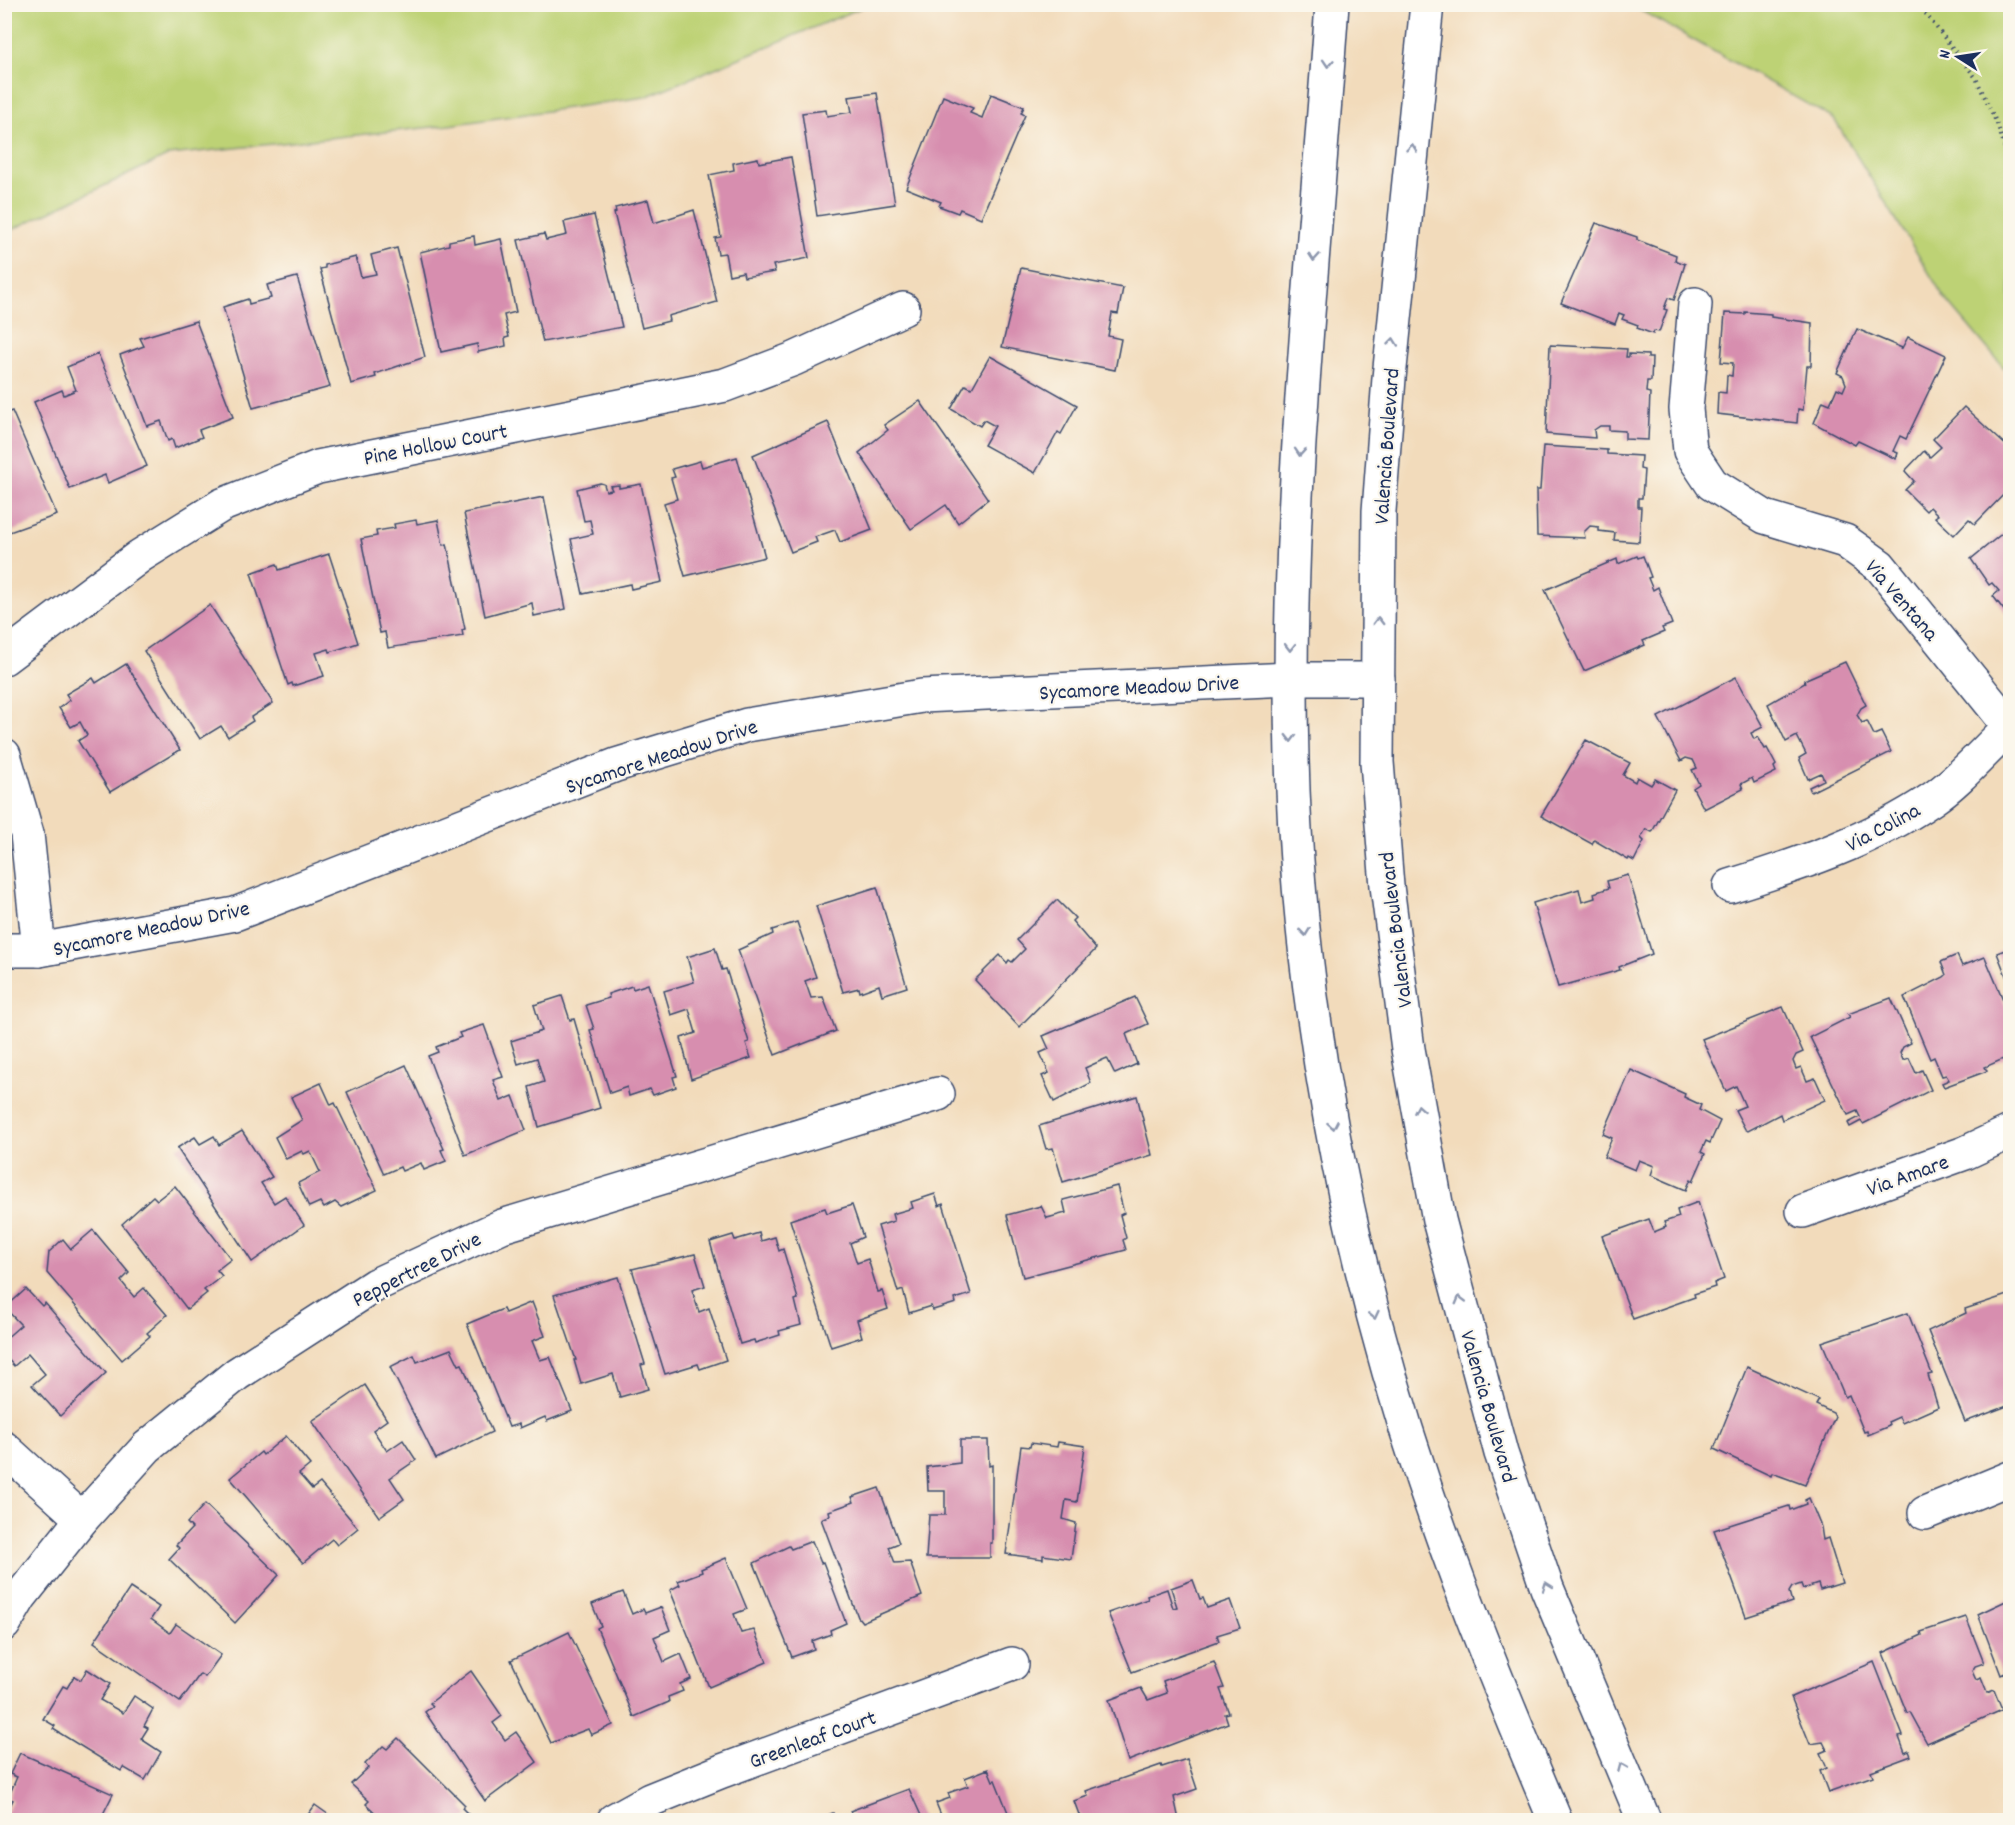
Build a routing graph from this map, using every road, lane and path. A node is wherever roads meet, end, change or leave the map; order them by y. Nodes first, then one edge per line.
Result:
1 (1332, 4) edge
2 (1426, 4) edge
3 (1918, 4) edge
4 (2010, 165) edge
5 (1695, 304) dead end
6 (903, 309) dead end
7 (4, 658) edge
8 (1290, 679) junction
9 (1378, 679) junction
10 (2010, 727) edge
11 (4, 755) edge
12 (1730, 886) dead end
13 (4, 950) edge
14 (39, 950) junction
15 (938, 1094) dead end
16 (2010, 1132) edge
17 (1803, 1211) dead end
18 (4, 1448) edge
19 (2010, 1478) edge
20 (1925, 1513) dead end
21 (82, 1519) junction
22 (4, 1624) edge
23 (1012, 1664) dead end
24 (614, 1821) edge
25 (1555, 1821) edge
26 (1644, 1821) edge

1 -> 8 street
9 -> 2 street, Valencia Boulevard
3 - 4 path
5 - 10 street, Via Ventana
6 - 7 street, Pine Hollow Court
8 - 9 street, Sycamore Meadow Drive
8 - 14 street, Sycamore Meadow Drive
8 -> 25 street
26 -> 9 street, Valencia Boulevard
10 - 12 street, Via Colina
11 - 14 street
13 - 14 street, Sycamore Meadow Drive
15 - 21 street, Peppertree Drive
16 - 17 street, Via Amare
18 - 21 street
19 - 20 street
21 - 22 street, Peppertree Drive
23 - 24 street, Greenleaf Court

